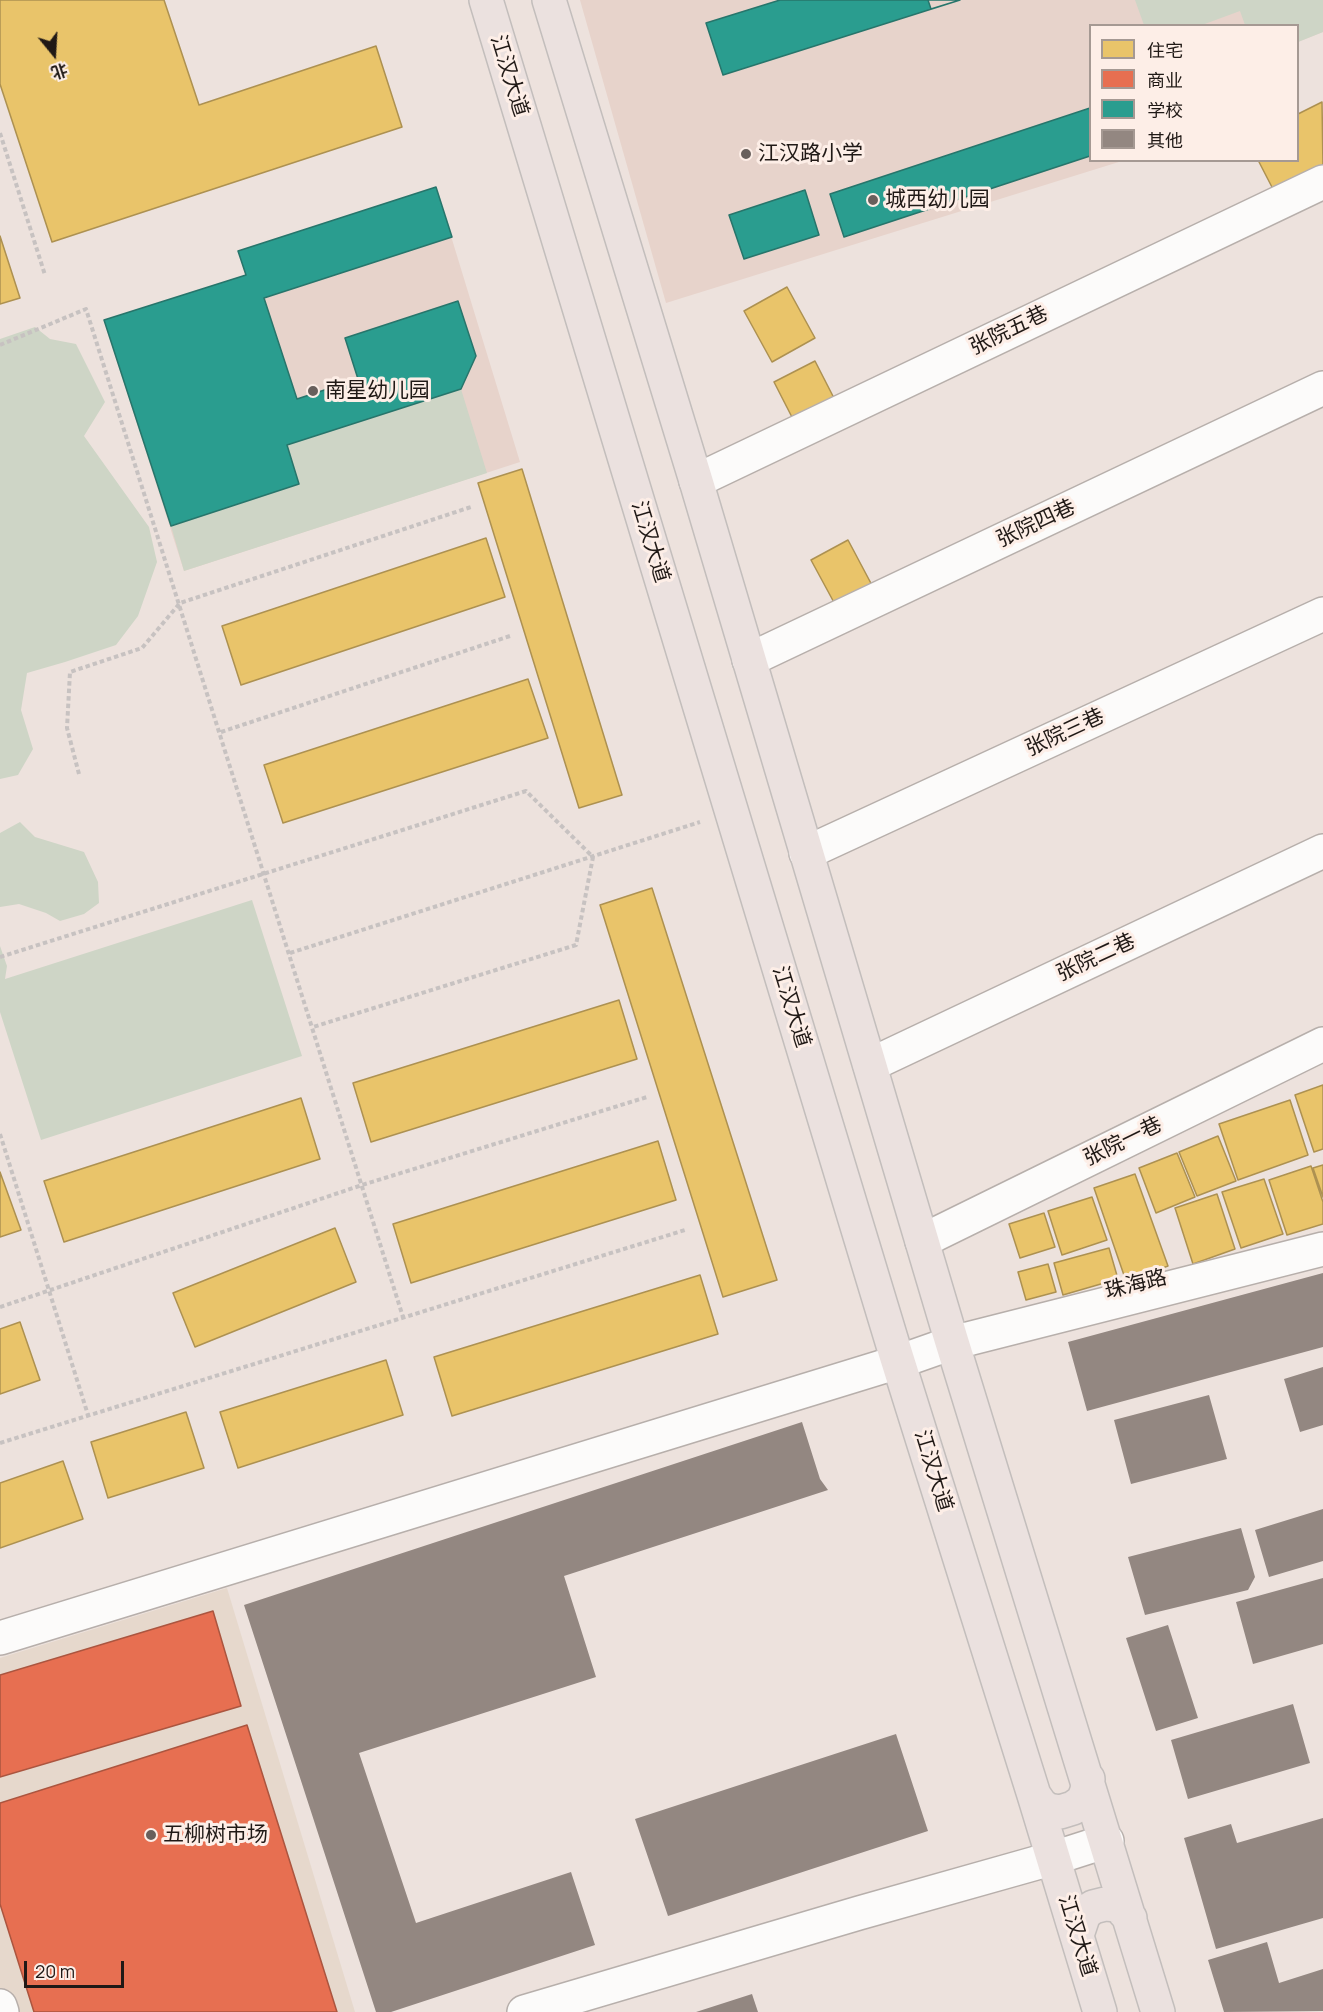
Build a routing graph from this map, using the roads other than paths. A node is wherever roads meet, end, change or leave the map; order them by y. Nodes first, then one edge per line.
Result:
1 (486, 0) edge
2 (549, 0) edge
3 (1323, 182) edge
4 (1323, 388) edge
5 (696, 481) junction
6 (1323, 614) edge
7 (749, 660) junction
8 (1323, 851) edge
9 (806, 853) junction
10 (1323, 864) edge
11 (1323, 1044) edge
12 (1323, 1055) edge
13 (871, 1071) junction
14 (1323, 1238) edge
15 (924, 1246) junction
16 (1323, 1249) edge
17 (951, 1338) junction
18 (898, 1362) junction
19 (0, 1638) edge
20 (1088, 1779) junction
21 (1034, 1795) junction
22 (1107, 1841) junction
23 (1054, 1858) junction
24 (1130, 1918) junction
25 (1077, 1935) junction
26 (0, 2006) edge
27 (2, 2012) edge
28 (524, 2012) edge
29 (1100, 2012) edge
30 (1158, 2012) edge

1 - 18 main road, 江汉大道
2 - 5 main road
3 - 5 street, 张院五巷
4 - 7 street, 张院四巷
5 - 7 main road
6 - 9 street, 张院三巷
7 - 9 main road
8 - 13 street, 张院二巷
9 - 13 main road
10 - 13 street, 张院二巷
11 - 15 street, 张院一巷
12 - 15 street, 张院一巷
13 - 15 main road
14 - 17 street, 珠海路
15 - 17 main road
16 - 17 street, 珠海路
17 - 18 street
17 - 20 main road
18 - 19 street
18 - 21 main road, 江汉大道
20 - 21 main road
20 - 22 main road
21 - 23 main road, 江汉大道
22 - 23 street
22 - 24 main road
23 - 25 main road, 江汉大道
23 - 28 street
24 - 25 main road
24 - 30 main road
25 - 29 main road, 江汉大道
26 - 27 street

